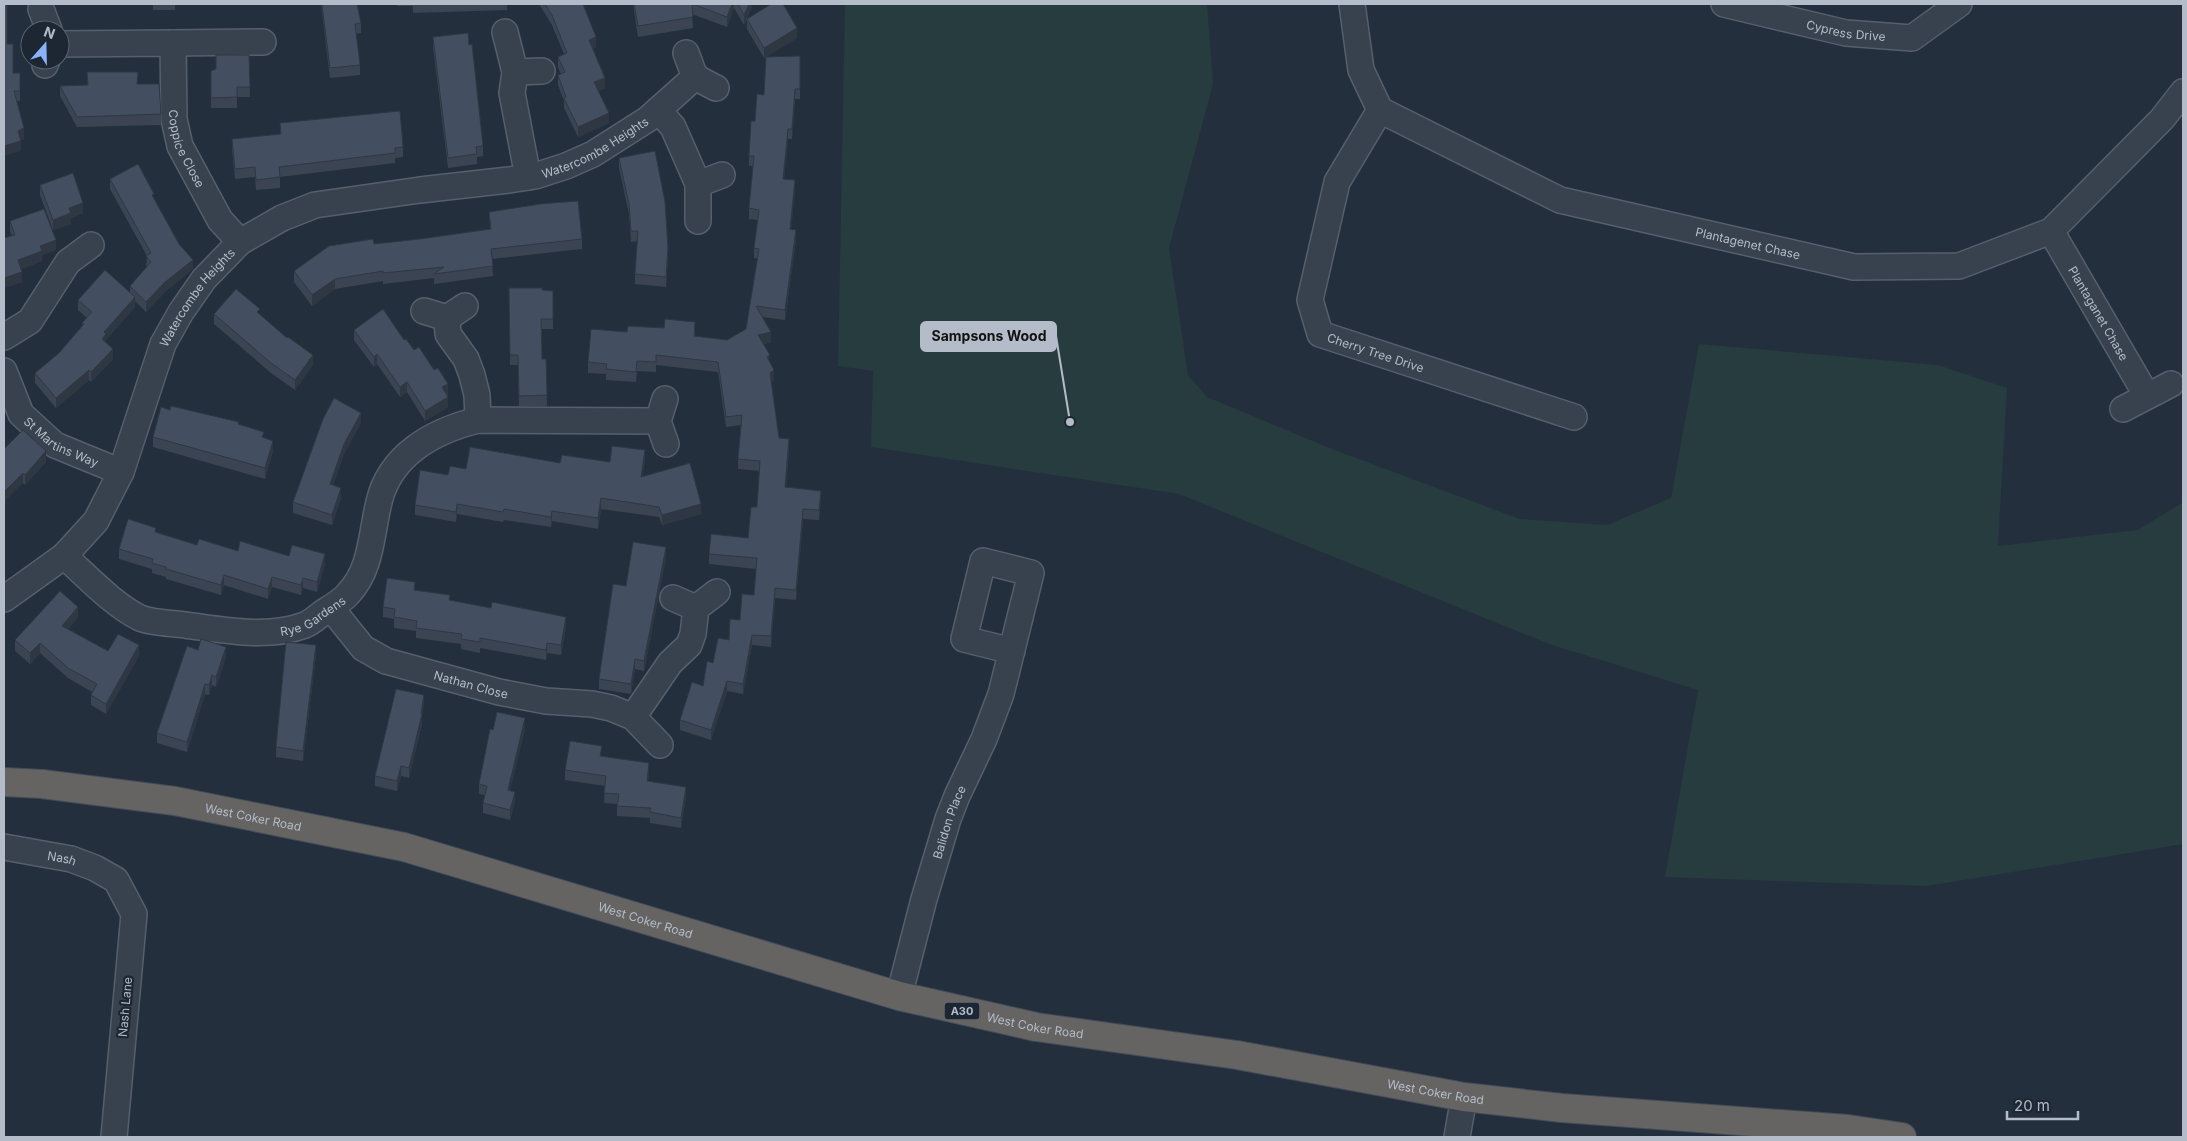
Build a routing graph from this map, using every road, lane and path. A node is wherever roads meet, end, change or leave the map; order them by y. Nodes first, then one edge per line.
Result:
1 (1352, 4) edge
2 (1724, 4) edge
3 (1959, 4) edge
4 (505, 32) dead end
5 (263, 42) dead end
6 (173, 43) junction
7 (70, 44) edge
8 (686, 53) dead end
9 (542, 71) dead end
10 (515, 72) junction
11 (2183, 92) edge
12 (658, 110) junction
13 (1380, 110) junction
14 (722, 175) dead end
15 (528, 177) junction
16 (698, 184) junction
17 (698, 221) dead end
18 (2051, 231) junction
19 (240, 242) junction
20 (91, 245) dead end
21 (445, 312) dead end
22 (4, 337) edge
23 (4, 371) edge
24 (2172, 384) dead end
25 (2147, 396) junction
26 (2123, 408) dead end
27 (1574, 417) dead end
28 (478, 420) junction
29 (666, 444) dead end
30 (121, 472) junction
31 (64, 556) junction
32 (717, 592) dead end
33 (674, 598) dead end
34 (4, 600) edge
35 (331, 608) junction
36 (696, 608) junction
37 (1012, 651) dead end
38 (633, 717) junction
39 (660, 745) dead end
40 (4, 766) edge
41 (4, 782) edge
42 (42, 784) junction
43 (4, 847) edge
44 (116, 880) joint
45 (899, 996) junction
46 (1464, 1097) junction
47 (114, 1137) edge
48 (1457, 1137) edge
49 (1902, 1137) edge

1 - 13 street
2 - 3 street, Cypress Drive
4 - 10 street, Watercombe Heights
5 - 6 street
6 - 7 street
6 - 19 street, Coppice Close
8 - 12 street, Watercombe Heights
9 - 10 street
10 - 15 street, Watercombe Heights
11 - 18 street, Plantagenet Chase
12 - 15 street, Watercombe Heights
12 - 16 street, Watercombe Heights
13 - 18 street, Plantagenet Chase
13 - 27 street, Cherry Tree Drive
14 - 16 street
15 - 19 street, Watercombe Heights
16 - 17 street, Watercombe Heights
18 - 25 street, Plantaganet Chase
19 - 30 street, Watercombe Heights
20 - 22 street
21 - 28 street
23 - 30 street, St Martins Way
24 - 25 street
25 - 26 street
28 - 29 street, Rye Gardens
28 - 35 street, Rye Gardens
30 - 31 street, Watercombe Heights
31 - 34 street, Watercombe Heights
31 - 35 street, Rye Gardens
32 - 36 street
33 - 36 street
35 - 38 street, Nathan Close
36 - 38 street
37 - 45 street, Balidon Place
38 - 39 street, Nathan Close
40 - 42 highway, West Coker Road / A30
41 - 42 highway, West Coker Road / A30
42 - 45 highway, West Coker Road / A30
43 - 44 street, Nash
44 - 47 street, Nash Lane
45 - 46 highway, West Coker Road / A30
46 - 48 street
46 - 49 highway, West Coker Road / A30

